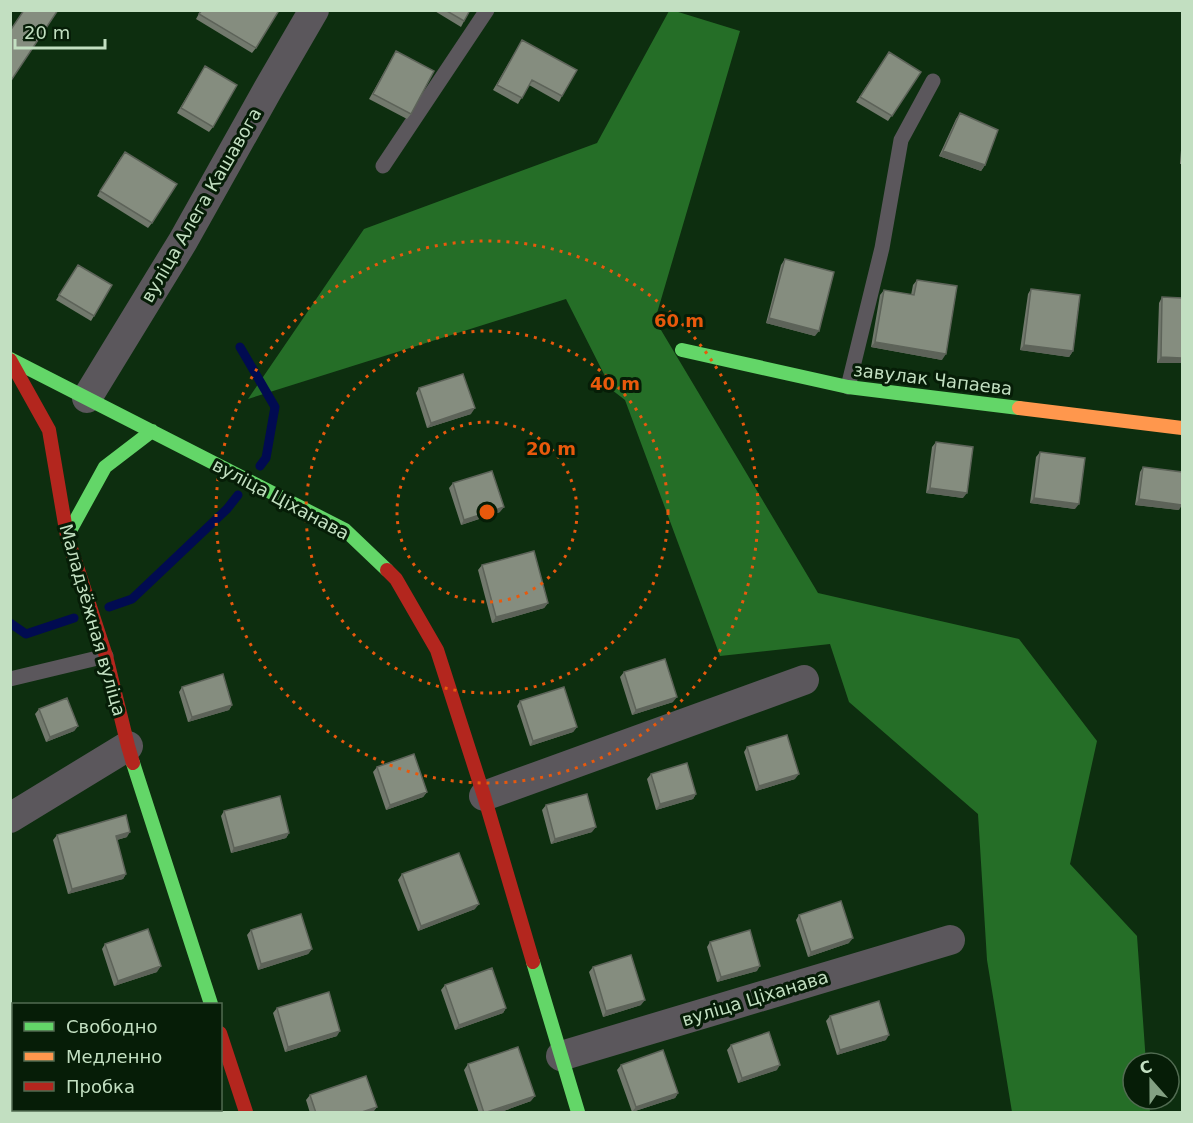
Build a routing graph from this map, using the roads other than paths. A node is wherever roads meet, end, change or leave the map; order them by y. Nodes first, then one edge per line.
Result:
1 (314, 10) edge
2 (487, 10) edge
3 (933, 81) dead end
4 (384, 166) dead end
5 (682, 350) dead end
6 (10, 360) edge
7 (848, 387) junction
8 (87, 398) junction
9 (1182, 428) edge
10 (152, 431) junction
11 (67, 536) junction
12 (106, 656) junction
13 (10, 679) edge
14 (804, 680) dead end
15 (128, 746) junction
16 (484, 796) junction
17 (10, 818) edge
18 (950, 940) dead end
19 (210, 1003) edge
20 (222, 1039) edge
21 (561, 1056) junction
22 (246, 1113) edge
23 (578, 1113) edge

1 - 8 street, вуліца Алега Кашавога
2 - 4 lane
3 - 7 lane
5 - 7 street, завулак Чапаева
6 - 8 street, вуліца Ціханава
6 - 11 street, Маладзёжная вуліца
7 - 9 street, завулак Чапаева
8 - 10 street, вуліца Ціханава
10 - 11 street
10 - 16 street, вуліца Ціханава
11 - 12 street, Маладзёжная вуліца
12 - 13 lane
12 - 15 street, Маладзёжная вуліца
14 - 16 street
15 - 17 street
15 - 19 street, Маладзёжная вуліца
16 - 21 street, вуліца Ціханава
18 - 21 street, вуліца Ціханава
20 - 22 street
21 - 23 street, вуліца Ціханава

